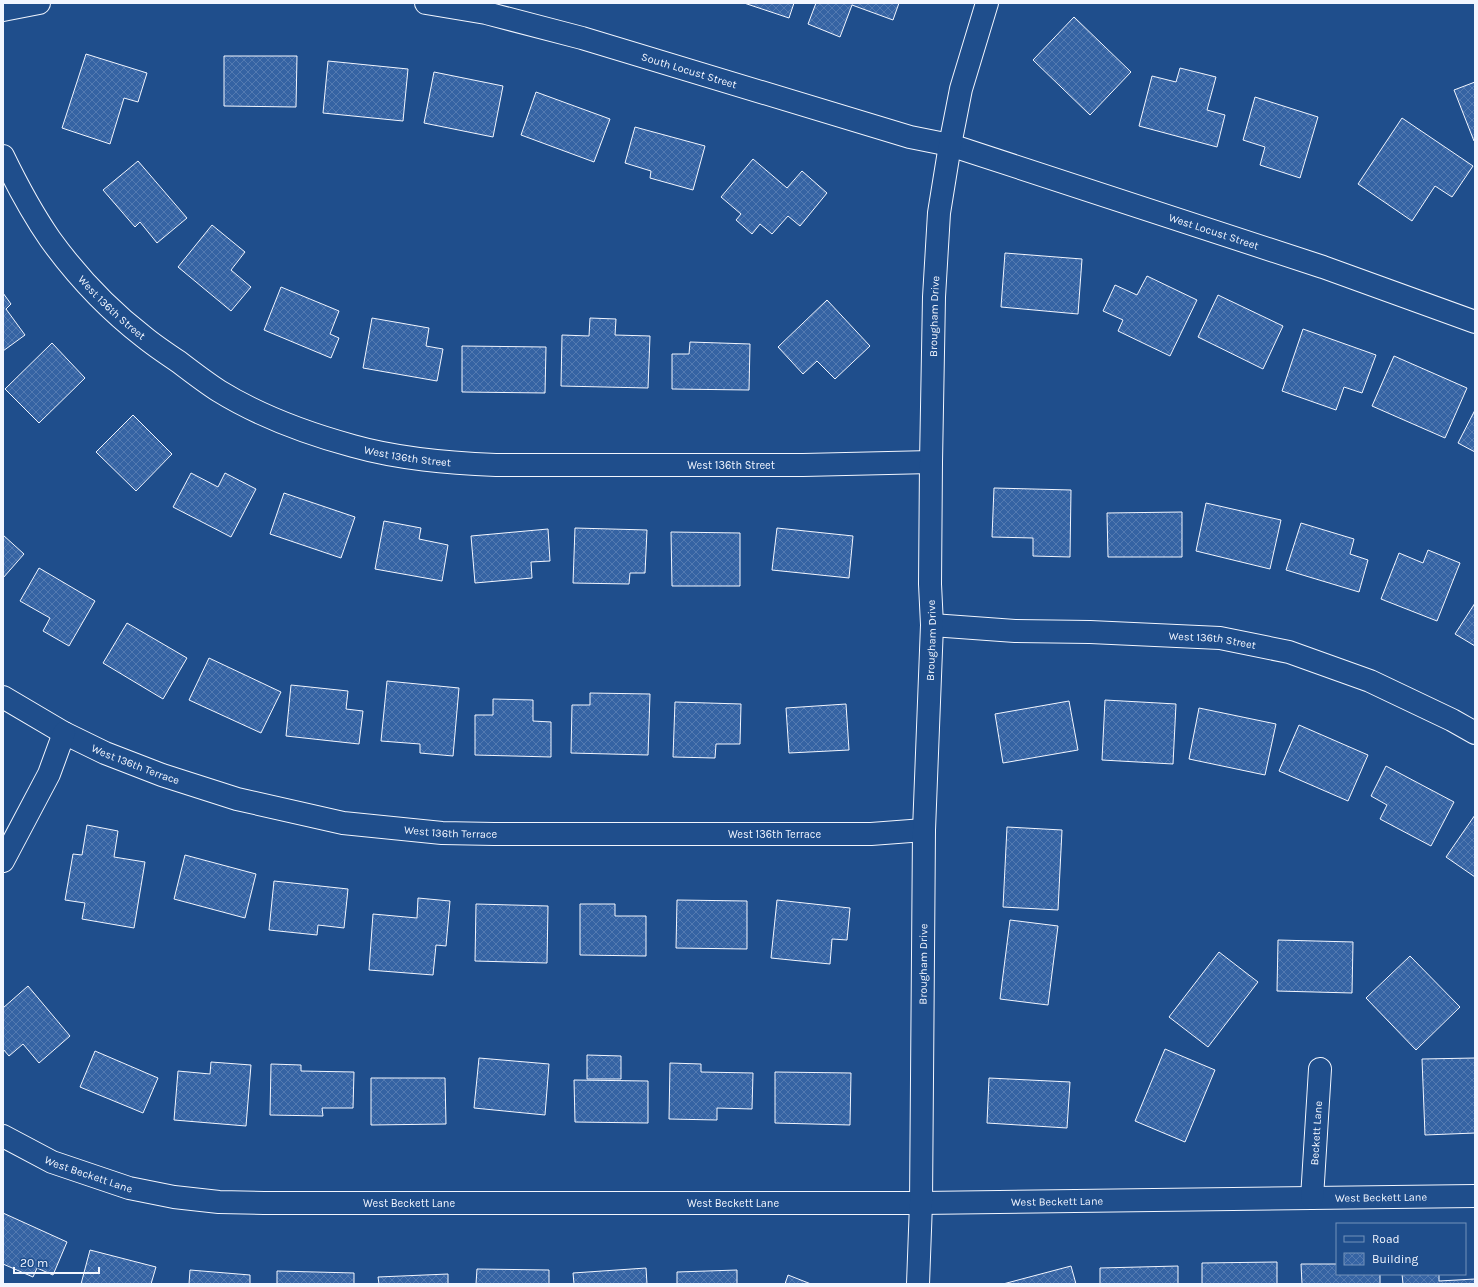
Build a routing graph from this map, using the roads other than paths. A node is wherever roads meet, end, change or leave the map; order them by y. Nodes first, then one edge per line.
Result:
1 (39, 3) edge
2 (426, 3) edge
3 (986, 3) edge
4 (3, 10) edge
5 (950, 145) junction
6 (3, 156) edge
7 (1475, 322) edge
8 (931, 462) junction
9 (932, 625) junction
10 (3, 697) edge
11 (64, 733) junction
12 (1475, 733) edge
13 (924, 830) junction
14 (3, 861) edge
15 (1320, 1069) dead end
16 (3, 1136) edge
17 (1475, 1196) edge
18 (1312, 1198) junction
19 (922, 1204) junction
20 (918, 1284) edge

1 - 4 street
2 - 5 street, South Locust Street
3 - 5 street, Brougham Drive
5 - 7 street, West Locust Street
5 - 8 street, Brougham Drive
6 - 8 street, West 136th Street
8 - 9 street, Brougham Drive
9 - 12 street, West 136th Street
9 - 13 street, Brougham Drive
10 - 11 street, West 136th Terrace
11 - 13 street, West 136th Terrace
11 - 14 street
13 - 19 street, Brougham Drive
15 - 18 street, Beckett Lane
16 - 19 street, West Beckett Lane
17 - 18 street, West Beckett Lane
18 - 19 street, West Beckett Lane
19 - 20 street, Brougham Drive

